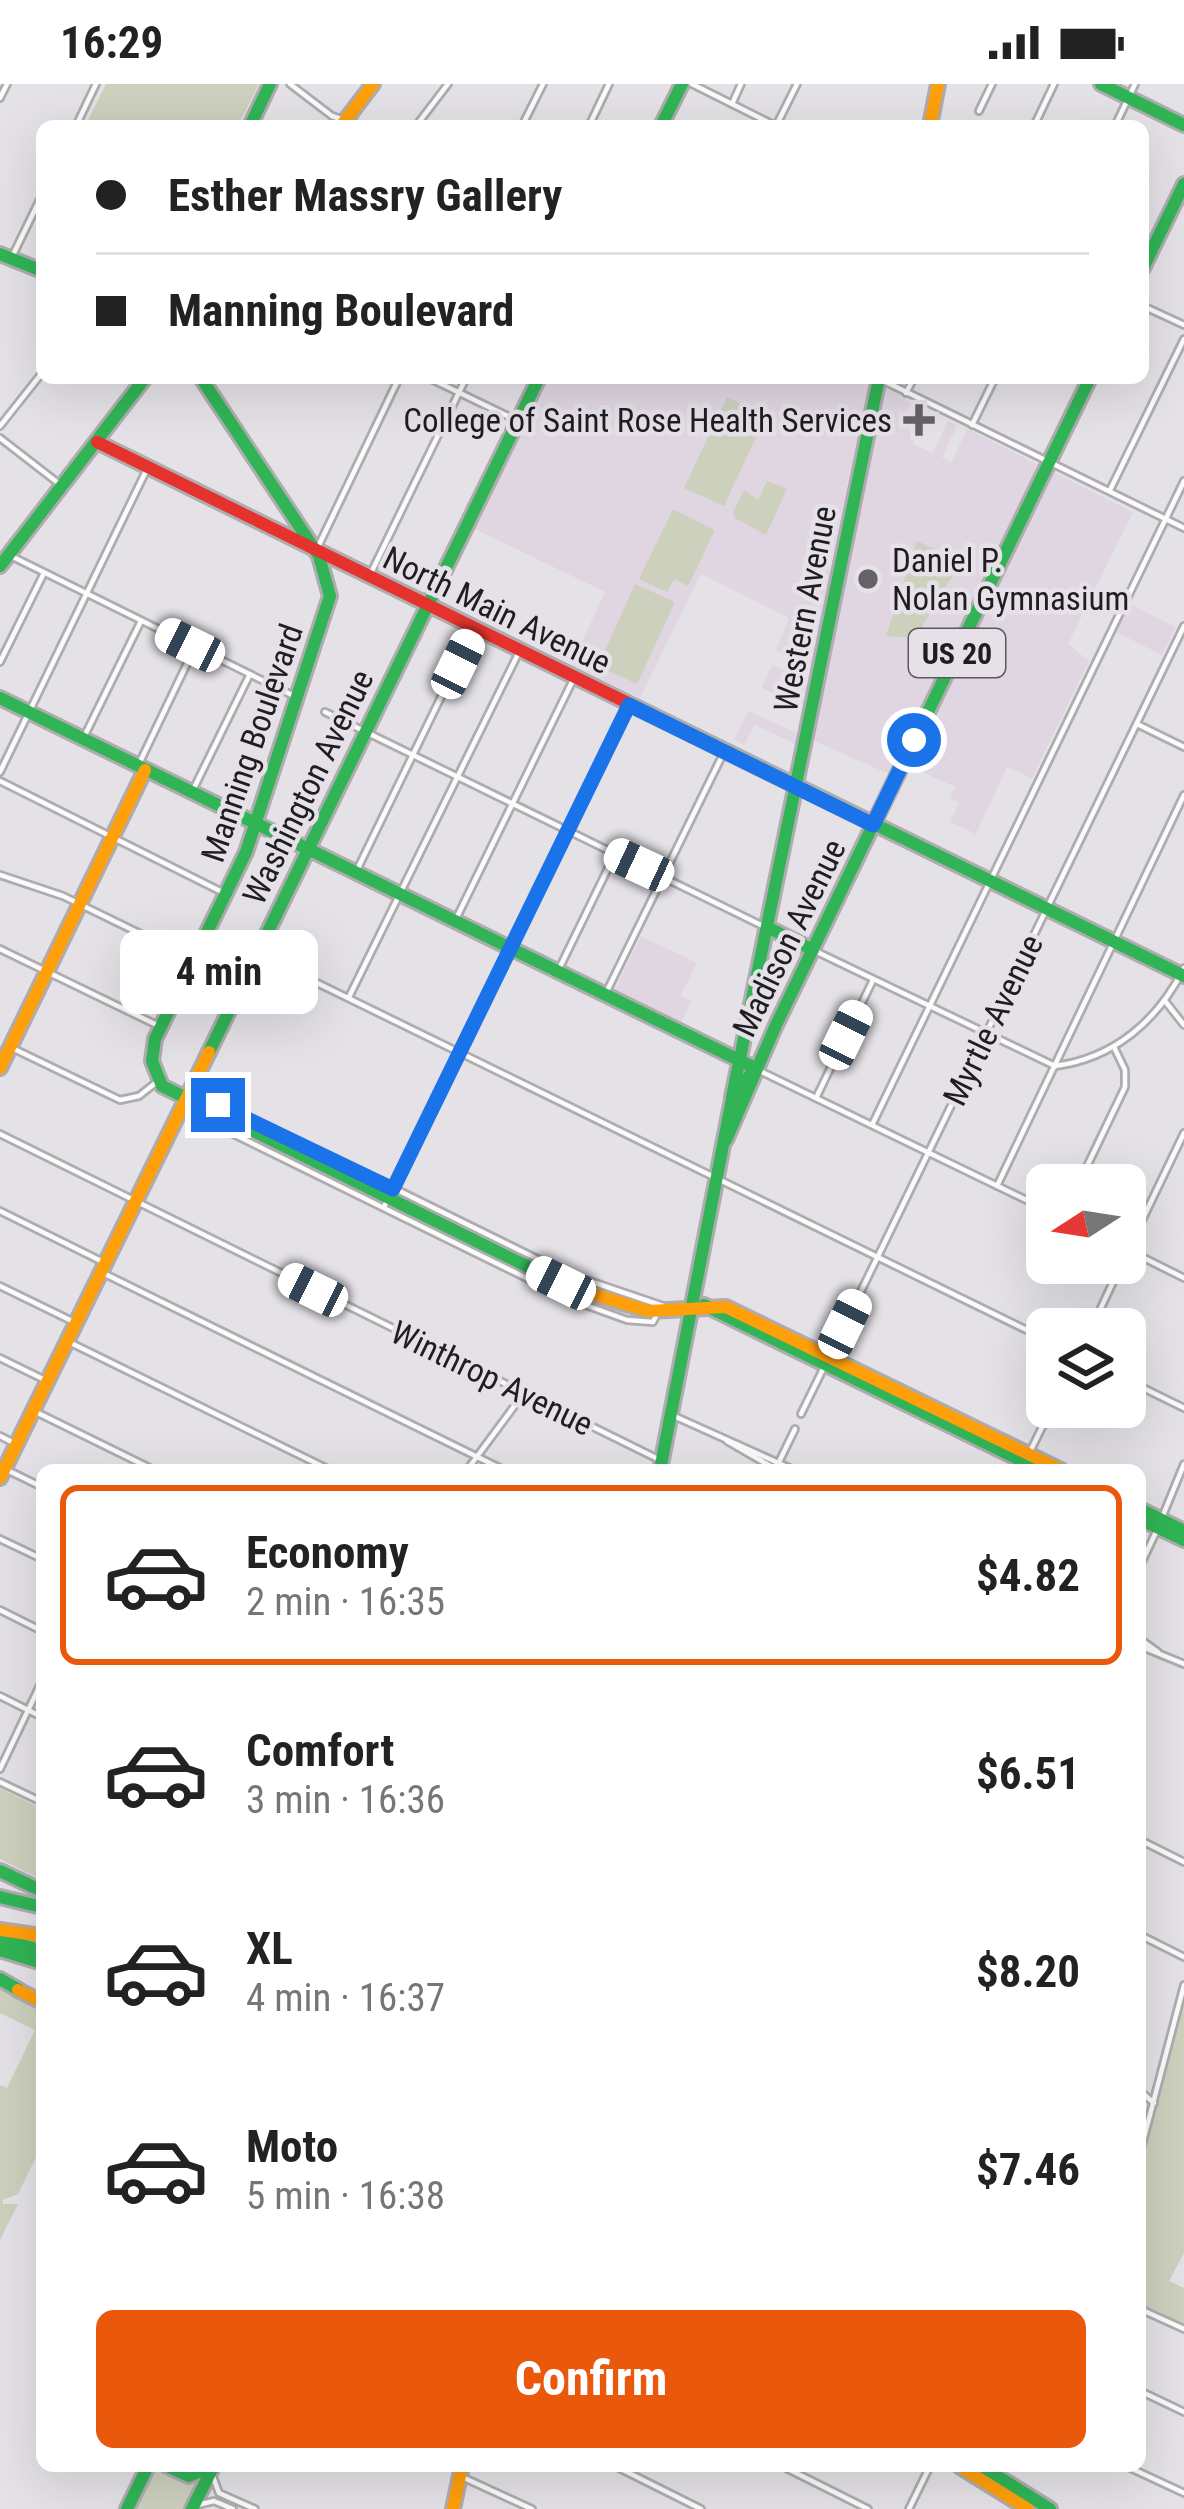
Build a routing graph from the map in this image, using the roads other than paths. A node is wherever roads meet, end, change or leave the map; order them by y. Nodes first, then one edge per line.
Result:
1 (7, 84) edge
2 (96, 84) edge
3 (270, 84) edge
4 (373, 84) edge
5 (448, 84) edge
6 (543, 84) edge
7 (609, 84) edge
8 (682, 84) edge
9 (692, 84) edge
10 (741, 84) edge
11 (796, 84) edge
12 (938, 84) edge
13 (992, 84) edge
14 (1054, 84) edge
15 (1101, 84) edge
16 (295, 86) edge
17 (1132, 91) edge
18 (0, 98) edge
19 (732, 104) junction
20 (979, 111) dead end
21 (79, 120) edge
22 (253, 120) edge
23 (338, 120) edge
24 (345, 120) edge
25 (421, 120) edge
26 (526, 120) edge
27 (593, 120) edge
28 (664, 120) edge
29 (764, 120) edge
30 (779, 120) edge
31 (931, 120) edge
32 (1037, 120) edge
33 (1118, 120) edge
34 (1184, 125) edge
35 (1184, 184) edge
36 (36, 205) edge
37 (6, 256) edge
38 (1149, 256) edge
39 (36, 268) edge
40 (1149, 310) edge
41 (1184, 325) edge
42 (1184, 339) edge
43 (36, 381) edge
44 (131, 384) edge
45 (142, 384) edge
46 (205, 384) edge
47 (396, 384) edge
48 (442, 384) edge
49 (463, 384) edge
50 (535, 384) edge
51 (877, 384) edge
52 (889, 384) edge
53 (911, 384) edge
54 (992, 384) edge
55 (1087, 384) edge
56 (459, 392) junction
57 (906, 393) junction
58 (131, 398) junction
59 (518, 421) junction
60 (971, 425) junction
61 (0, 426) edge
62 (0, 438) edge
63 (97, 442) junction
64 (1049, 463) junction
65 (147, 469) junction
66 (1184, 481) edge
67 (62, 486) junction
68 (1109, 492) junction
69 (1166, 519) junction
70 (1184, 528) edge
71 (316, 551) junction
72 (4, 561) edge
73 (44, 573) junction
74 (369, 578) junction
75 (87, 595) junction
76 (426, 606) junction
77 (141, 621) junction
78 (1184, 626) edge
79 (475, 629) junction
80 (195, 647) junction
81 (519, 652) junction
82 (0, 662) edge
83 (250, 674) junction
84 (574, 678) junction
85 (296, 697) junction
86 (0, 698) edge
87 (629, 705) junction
88 (29, 712) junction
89 (325, 712) dead end
90 (1137, 724) junction
91 (364, 731) junction
92 (83, 739) junction
93 (1184, 747) edge
94 (724, 752) junction
95 (413, 754) junction
96 (142, 768) junction
97 (0, 772) edge
98 (457, 776) junction
99 (0, 782) edge
100 (797, 788) junction
101 (192, 792) junction
102 (1184, 795) edge
103 (513, 803) junction
104 (256, 824) junction
105 (873, 825) junction
106 (568, 830) junction
107 (112, 838) junction
108 (308, 849) junction
109 (615, 854) junction
110 (356, 872) junction
111 (0, 875) edge
112 (663, 876) junction
113 (991, 882) junction
114 (227, 894) junction
115 (399, 894) junction
116 (80, 904) junction
117 (1046, 909) junction
118 (455, 921) junction
119 (769, 928) junction
120 (1113, 942) junction
121 (510, 948) junction
122 (0, 949) edge
123 (813, 950) junction
124 (257, 954) junction
125 (194, 960) junction
126 (558, 971) junction
127 (47, 972) junction
128 (1183, 973) edge
129 (873, 980) junction
130 (605, 995) junction
131 (348, 998) junction
132 (1165, 1001) junction
133 (929, 1008) junction
134 (1184, 1025) edge
135 (161, 1027) junction
136 (986, 1035) junction
137 (10, 1047) junction
138 (1114, 1047) junction
139 (459, 1052) junction
140 (748, 1065) junction
141 (1052, 1066) junction
142 (0, 1068) edge
143 (158, 1081) junction
144 (816, 1098) junction
145 (185, 1099) junction
146 (735, 1104) junction
147 (872, 1125) junction
148 (1184, 1133) edge
149 (0, 1134) edge
150 (929, 1153) junction
151 (1088, 1164) edge
152 (718, 1179) junction
153 (997, 1186) junction
154 (388, 1198) junction
155 (1026, 1200) edge
156 (135, 1202) junction
157 (0, 1210) edge
158 (1146, 1211) edge
159 (878, 1258) junction
160 (1146, 1263) edge
161 (103, 1267) junction
162 (1184, 1278) edge
163 (0, 1286) edge
164 (698, 1306) junction
165 (76, 1323) junction
166 (1026, 1330) edge
167 (67, 1341) junction
168 (0, 1358) edge
169 (827, 1361) junction
170 (47, 1381) junction
171 (1146, 1389) edge
172 (524, 1394) junction
173 (1184, 1408) edge
174 (33, 1411) junction
175 (671, 1414) junction
176 (802, 1414) dead end
177 (1042, 1428) edge
178 (795, 1429) dead end
179 (0, 1436) edge
180 (16, 1444) junction
181 (477, 1457) junction
182 (1025, 1462) edge
183 (142, 1464) edge
184 (318, 1464) edge
185 (472, 1464) edge
186 (492, 1464) edge
187 (657, 1464) edge
188 (661, 1464) edge
189 (771, 1464) edge
190 (778, 1464) edge
191 (1184, 1464) edge
192 (2, 1473) edge
193 (36, 1485) edge
194 (1146, 1514) edge
195 (1146, 1520) edge
196 (1160, 1524) junction
197 (1184, 1531) edge
198 (0, 1539) edge
199 (1184, 1540) edge
200 (1146, 1553) edge
201 (36, 1556) edge
202 (0, 1610) edge
203 (36, 1627) edge
204 (1146, 1646) edge
205 (1184, 1664) edge
206 (36, 1693) edge
207 (0, 1696) edge
208 (28, 1710) junction
209 (36, 1714) edge
210 (0, 1769) edge
211 (0, 1782) edge
212 (36, 1799) edge
213 (1146, 1843) edge
214 (1184, 1862) edge
215 (0, 1870) edge
216 (36, 1888) edge
217 (4, 1896) edge
218 (36, 1905) edge
219 (0, 1934) edge
220 (36, 1936) edge
221 (1146, 1938) edge
222 (36, 1949) edge
223 (0, 1950) edge
224 (1184, 1957) edge
225 (36, 1961) edge
226 (0, 1981) edge
227 (1184, 1985) edge
228 (36, 1999) edge
229 (1146, 2096) edge
230 (1154, 2103) junction
231 (1146, 2132) edge
232 (1146, 2311) edge
233 (1184, 2330) edge
234 (1146, 2394) edge
235 (1184, 2412) edge
236 (145, 2472) edge
237 (210, 2472) edge
238 (214, 2472) edge
239 (461, 2472) edge
240 (463, 2472) edge
241 (627, 2472) edge
242 (794, 2472) edge
243 (927, 2472) edge
244 (969, 2472) edge
245 (991, 2472) edge
246 (1139, 2472) edge
247 (1184, 2493) edge
248 (128, 2509) edge
249 (193, 2509) edge
250 (233, 2509) edge
251 (255, 2509) edge
252 (453, 2509) edge
253 (532, 2509) edge
254 (701, 2509) edge
255 (868, 2509) edge
256 (908, 2509) edge
257 (1028, 2509) edge
258 (1050, 2509) edge

1 - 18 street
2 - 21 street
3 - 22 main road
4 - 24 main road
5 - 25 street
6 - 26 street
7 - 27 street
8 - 28 main road
9 - 19 street
10 - 19 street
11 - 30 street
12 - 31 main road
13 - 20 street
14 - 32 street
15 - 17 main road
16 - 23 street
17 - 33 street
17 - 34 main road
19 - 29 street
35 - 38 main road
36 - 37 street
37 - 39 main road
40 - 41 street
42 - 68 street
43 - 61 street
44 - 58 main road
45 - 58 main road
46 - 71 main road, Manning Boulevard
47 - 71 street
48 - 56 street
49 - 56 street
50 - 59 main road, Washington Avenue
51 - 100 main road, Western Avenue
52 - 57 street
53 - 57 street
54 - 60 street
55 - 64 main road, Madison Avenue / US 20
56 - 59 street
56 - 74 street
57 - 60 street
58 - 63 main road
59 - 76 main road, Washington Avenue
60 - 64 street
62 - 67 street
63 - 65 main road, North Main Avenue
63 - 67 main road
64 - 68 street
64 - 105 main road, Madison Avenue / US 20
65 - 71 main road, North Main Avenue
65 - 75 street
66 - 69 street
67 - 72 main road
68 - 69 street
69 - 70 street
69 - 113 street
71 - 74 main road, North Main Avenue
71 - 85 main road, Manning Boulevard
72 - 73 street
73 - 75 street
73 - 82 street
74 - 76 main road, North Main Avenue
75 - 77 street
75 - 88 street
76 - 79 main road, North Main Avenue
76 - 91 main road, Washington Avenue
77 - 80 street
77 - 92 street
78 - 90 street, Myrtle Avenue
79 - 81 main road, North Main Avenue
79 - 95 street
80 - 83 street
80 - 96 street
81 - 84 main road, North Main Avenue
81 - 98 street
83 - 85 street
83 - 101 street
84 - 87 main road, North Main Avenue
84 - 103 street
85 - 104 main road, Manning Boulevard
86 - 88 main road
87 - 94 main road, North Main Avenue
87 - 106 street
88 - 92 main road
88 - 97 street
89 - 91 street
90 - 93 street
90 - 117 street, Myrtle Avenue
91 - 95 street
91 - 108 main road, Washington Avenue
92 - 96 main road
94 - 100 main road, North Main Avenue
94 - 112 street
95 - 98 street
95 - 110 street
96 - 101 main road
96 - 107 main road
98 - 103 street
98 - 115 street
99 - 107 street
100 - 105 main road, North Main Avenue
100 - 119 main road, Western Avenue
101 - 104 main road
102 - 120 street
103 - 106 street
103 - 118 street
104 - 108 main road
104 - 114 main road, Manning Boulevard
105 - 113 main road, North Main Avenue
105 - 123 main road, Madison Avenue / US 20
106 - 109 street
106 - 121 street
107 - 114 street
107 - 116 main road
108 - 110 main road
108 - 124 main road, Washington Avenue
109 - 112 street
109 - 126 street
110 - 115 main road
111 - 116 street
112 - 119 street
112 - 130 street
113 - 117 main road, North Main Avenue
113 - 133 street
114 - 125 main road, Manning Boulevard
115 - 118 main road
115 - 131 street
116 - 125 street
116 - 127 main road
117 - 120 main road, North Main Avenue
117 - 136 street, Myrtle Avenue
118 - 121 main road
119 - 123 main road
119 - 140 main road, Western Avenue
120 - 128 main road, North Main Avenue
120 - 141 street
121 - 126 main road
121 - 139 street
122 - 127 street
123 - 129 street
123 - 140 main road, Madison Avenue / US 20
124 - 131 street
124 - 145 main road, Washington Avenue
125 - 135 main road, Manning Boulevard
126 - 130 main road
127 - 135 street
127 - 137 main road
128 - 132 street
129 - 133 street
129 - 144 street
130 - 140 main road
131 - 139 street
132 - 134 street
132 - 138 street
133 - 136 street
133 - 147 street
135 - 143 main road, Manning Boulevard
136 - 141 street
136 - 150 street, Myrtle Avenue
137 - 142 main road
137 - 143 street
138 - 141 street
138 - 151 street
139 - 152 street
139 - 154 street
140 - 144 street
140 - 146 main road, Madison Avenue / US 20
140 - 146 main road, Madison Avenue / US 20
141 - 153 street
143 - 145 main road
144 - 147 street
145 - 154 main road
145 - 156 main road, Washington Avenue
146 - 152 main road, US 20
147 - 150 street
148 - 158 street
149 - 156 street, Winthrop Avenue
150 - 153 street
150 - 159 street, Myrtle Avenue
152 - 159 street
152 - 164 main road, US 20
153 - 155 street
154 - 164 main road
156 - 161 main road, Washington Avenue
156 - 172 street, Winthrop Avenue
157 - 161 street
159 - 166 street
159 - 169 street, Myrtle Avenue
160 - 162 street
161 - 165 main road, Washington Avenue
161 - 181 street
163 - 165 street
164 - 169 main road
164 - 175 main road, US 20
165 - 167 main road, Washington Avenue
167 - 170 main road, Washington Avenue
167 - 184 street
168 - 170 street
169 - 176 street, Myrtle Avenue
169 - 182 main road
170 - 174 main road, Washington Avenue
171 - 173 street
172 - 181 street
172 - 187 street, Winthrop Avenue
174 - 180 main road, Washington Avenue
174 - 183 street
175 - 188 main road, US 20
175 - 189 street
177 - 182 street
178 - 190 street
179 - 180 street
180 - 192 main road, Washington Avenue
181 - 185 street
181 - 186 street
191 - 196 street
192 - 193 street
194 - 196 main road
195 - 196 main road
196 - 197 main road
196 - 199 main road
196 - 200 street
198 - 201 street
202 - 203 street
204 - 205 street
206 - 208 street
207 - 208 street
208 - 209 street
208 - 210 street
211 - 212 street
213 - 214 street
215 - 216 main road
217 - 218 main road
219 - 220 main road
219 - 222 main road
221 - 224 street
223 - 225 main road
226 - 228 main road
227 - 230 street
229 - 230 street
230 - 231 street
232 - 233 street
234 - 235 street
236 - 248 main road
237 - 249 main road
238 - 251 street
239 - 252 main road
240 - 253 street
241 - 254 street
242 - 255 street
243 - 256 street
244 - 257 main road
245 - 258 main road
246 - 247 street
249 - 250 street

